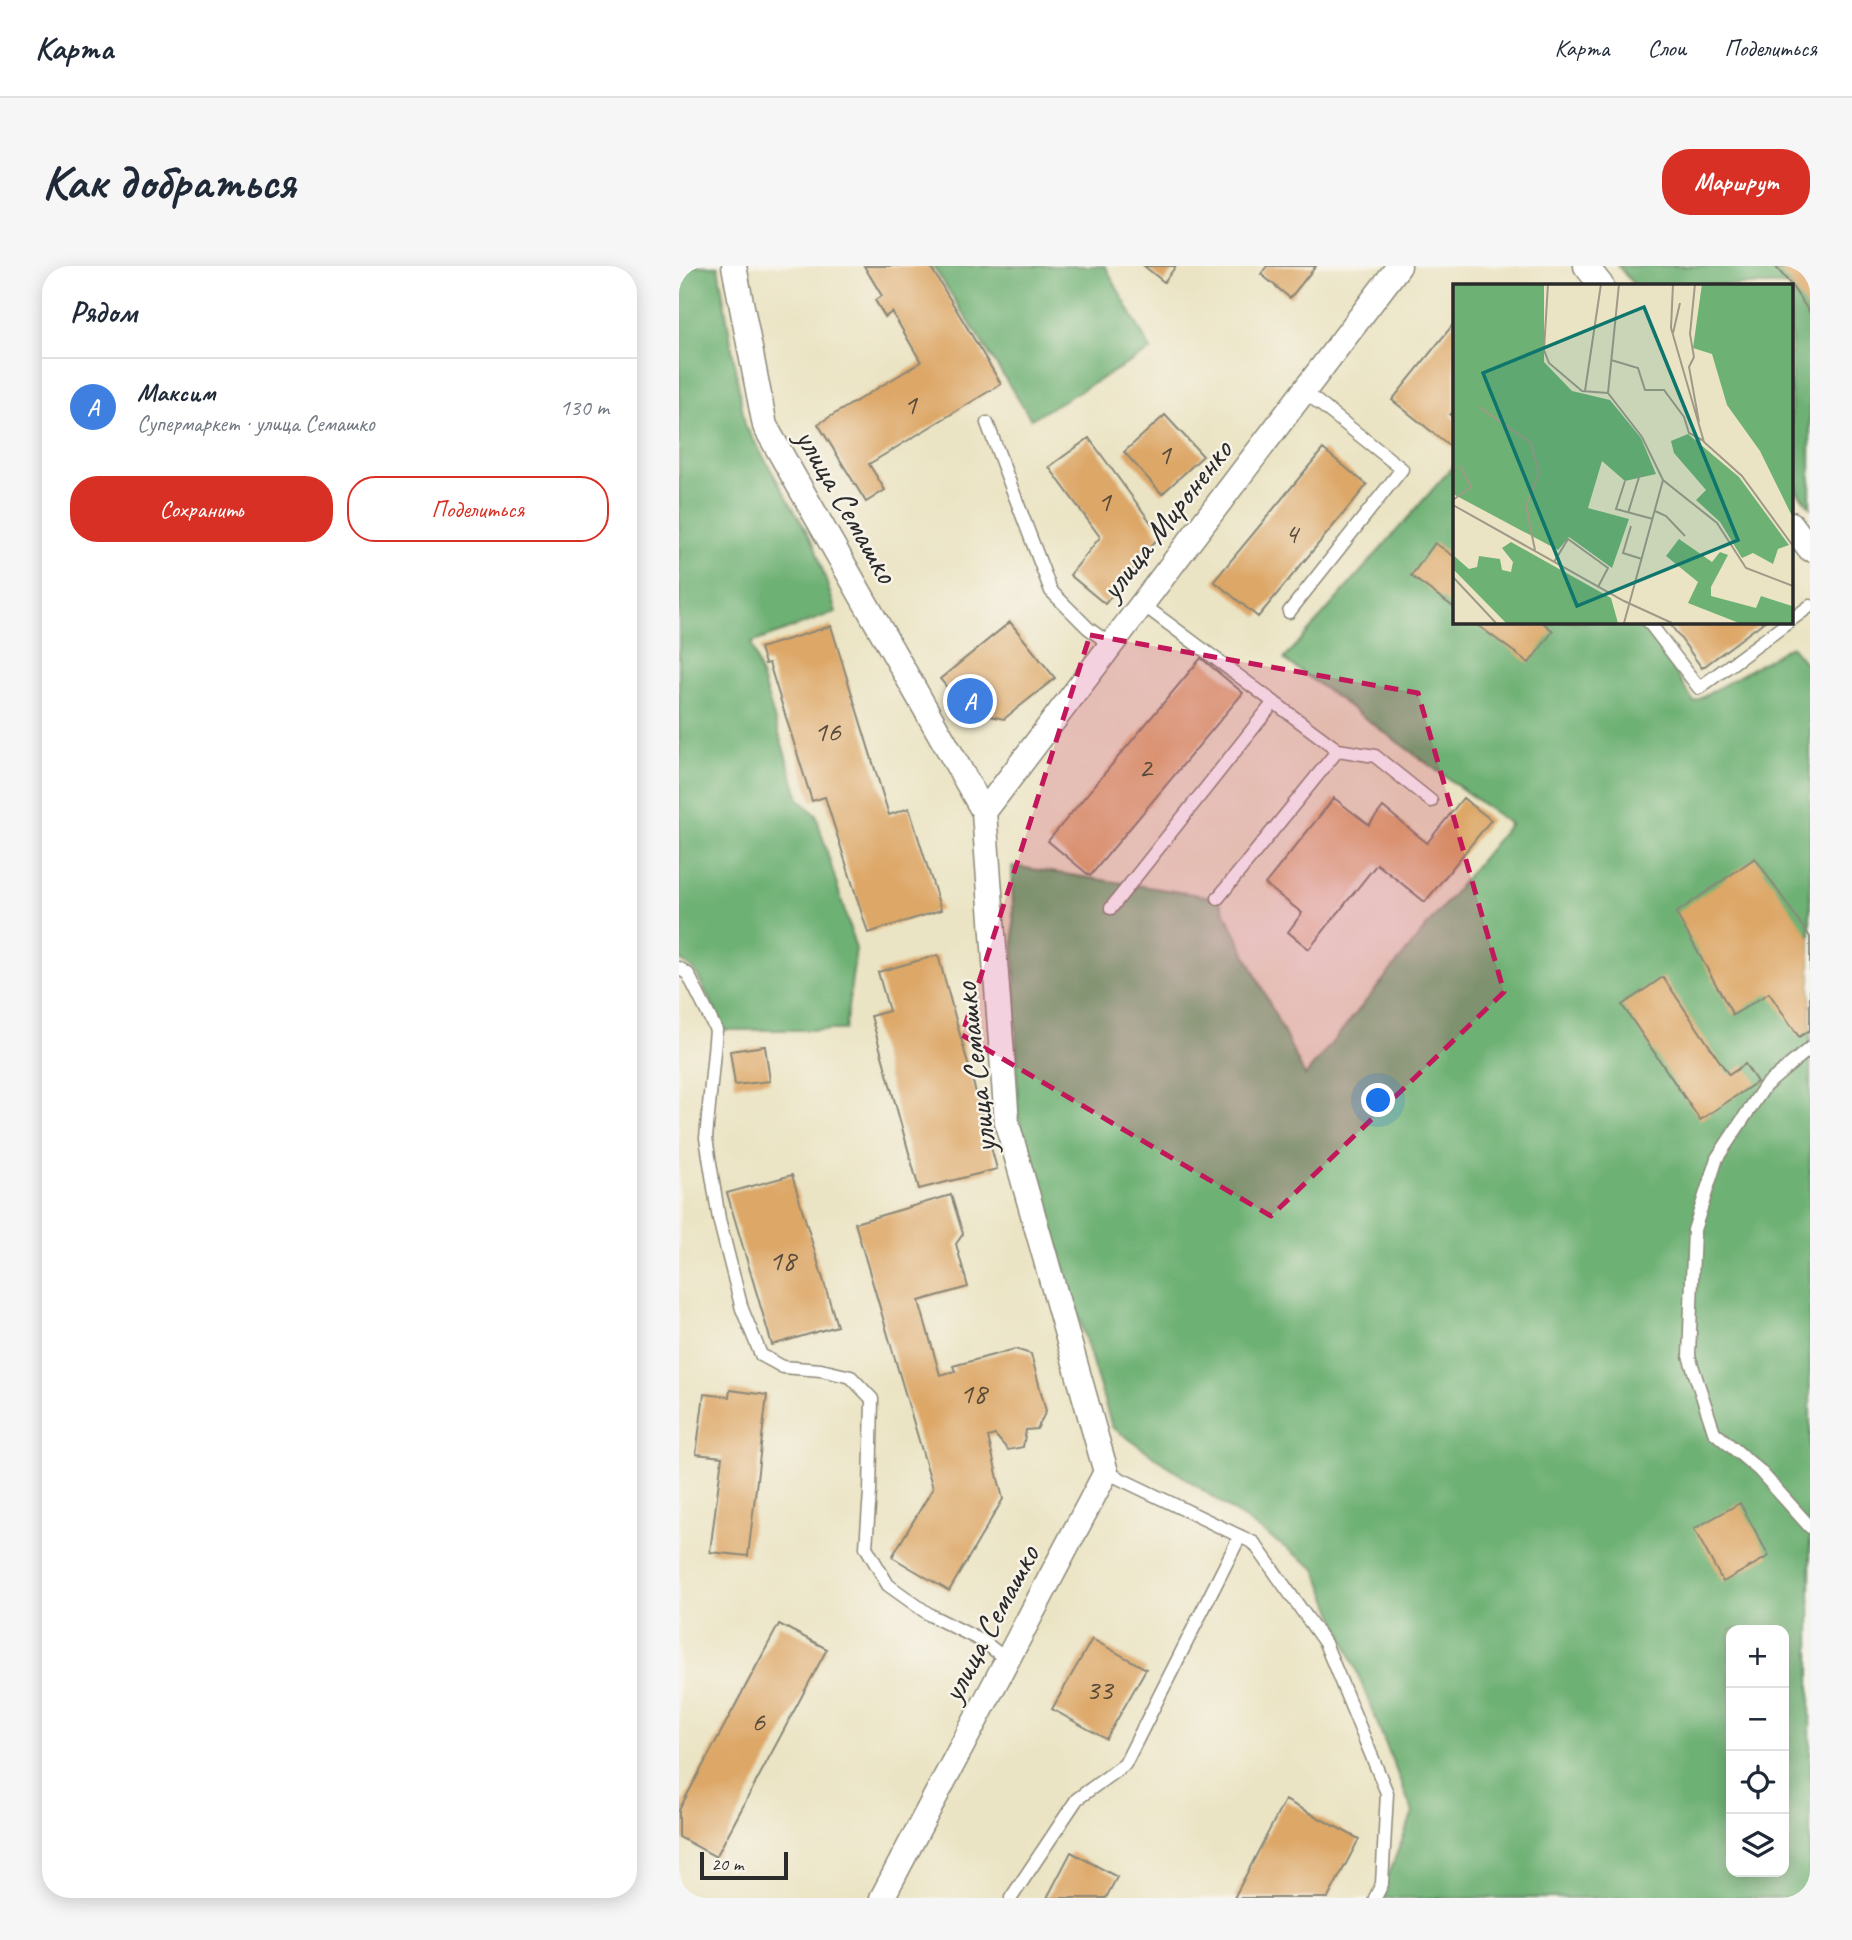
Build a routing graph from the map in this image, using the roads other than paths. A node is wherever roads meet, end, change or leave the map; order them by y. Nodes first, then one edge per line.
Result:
1 (734, 266) edge
2 (1399, 266) edge
3 (1585, 266) edge
4 (1600, 284) edge
5 (1305, 392) junction
6 (986, 423) dead end
7 (1793, 527) edge
8 (1810, 549) edge
9 (1142, 604) junction
10 (1810, 606) edge
11 (1289, 611) dead end
12 (1793, 619) edge
13 (1650, 623) edge
14 (1787, 623) edge
15 (1111, 645) junction
16 (1274, 702) junction
17 (1338, 750) junction
18 (1431, 801) dead end
19 (984, 812) junction
20 (1218, 898) dead end
21 (1111, 908) dead end
22 (679, 968) edge
23 (1810, 1048) edge
24 (1106, 1472) junction
25 (1810, 1527) edge
26 (1240, 1536) junction
27 (1007, 1660) junction
28 (882, 1898) edge
29 (1011, 1898) edge
30 (1375, 1898) edge

1 - 19 street, улица Семашко
2 - 5 street, улица Мироненко
3 - 4 street
5 - 9 street, улица Мироненко
5 - 11 lane
6 - 15 lane
7 - 8 street
9 - 15 street, улица Мироненко
9 - 16 lane
10 - 12 lane
13 - 14 lane
15 - 19 street, улица Мироненко
16 - 17 lane
16 - 21 lane
17 - 18 lane
17 - 20 lane
19 - 24 street, улица Семашко
22 - 27 lane
23 - 25 lane
24 - 26 lane
24 - 27 street, улица Семашко
26 - 29 lane
26 - 30 lane
27 - 28 street, улица Семашко

